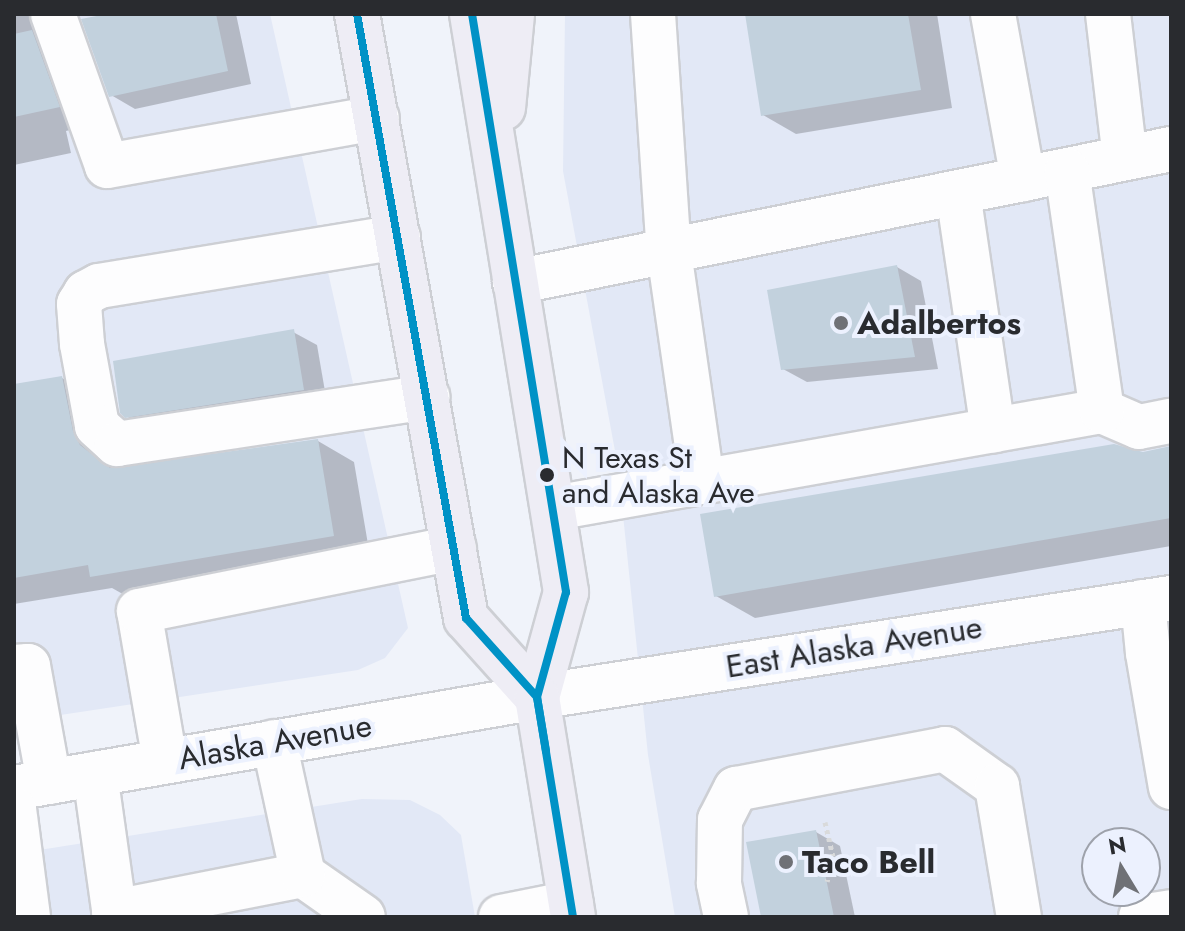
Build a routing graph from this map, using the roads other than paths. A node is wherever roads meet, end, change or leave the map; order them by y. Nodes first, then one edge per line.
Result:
1 (53, 14) edge
2 (357, 14) edge
3 (472, 14) edge
4 (512, 14) edge
5 (653, 14) edge
6 (993, 14) edge
7 (1108, 14) edge
8 (377, 118) junction
9 (1171, 149) edge
10 (1125, 158) junction
11 (1067, 171) junction
12 (497, 178) junction
13 (1023, 179) junction
14 (958, 193) junction
15 (398, 237) junction
16 (669, 252) junction
17 (515, 282) junction
18 (427, 397) junction
19 (1102, 411) junction
20 (1171, 421) edge
21 (993, 430) junction
22 (702, 481) junction
23 (554, 508) junction
24 (454, 548) junction
25 (1157, 600) edge
26 (14, 667) edge
27 (537, 697) junction
28 (1165, 717) edge
29 (274, 742) junction
30 (165, 761) junction
31 (95, 774) junction
32 (31, 785) edge
33 (1171, 787) edge
34 (14, 809) edge
35 (303, 875) junction
36 (572, 910) edge
37 (1171, 912) edge
38 (115, 914) edge
39 (28, 917) edge
40 (363, 917) edge
41 (501, 917) edge
42 (726, 917) edge
43 (1019, 917) edge
44 (1141, 917) edge

1 - 8 street
2 - 8 main road
3 - 12 main road
4 - 12 main road
5 - 16 street
6 - 13 street
7 - 10 street
8 - 15 main road
9 - 10 street
10 - 11 street
11 - 13 street
11 - 19 street
12 - 17 main road
13 - 14 street
14 - 16 street
14 - 21 street
15 - 18 main road
15 - 18 street
16 - 17 street
16 - 22 street
17 - 23 main road
18 - 24 main road
19 - 20 street
19 - 21 street
21 - 22 street
22 - 23 street
23 - 27 main road
24 - 27 main road
24 - 30 street
25 - 27 street, East Alaska Avenue
25 - 28 street
26 - 32 street
27 - 29 street, Alaska Avenue
27 - 36 main road
28 - 33 street
29 - 30 street, Alaska Avenue
29 - 35 street
30 - 31 street, Alaska Avenue
31 - 32 street, Alaska Avenue
31 - 38 street
34 - 39 street
35 - 38 street
35 - 40 street
36 - 41 street
37 - 44 street
42 - 43 street

